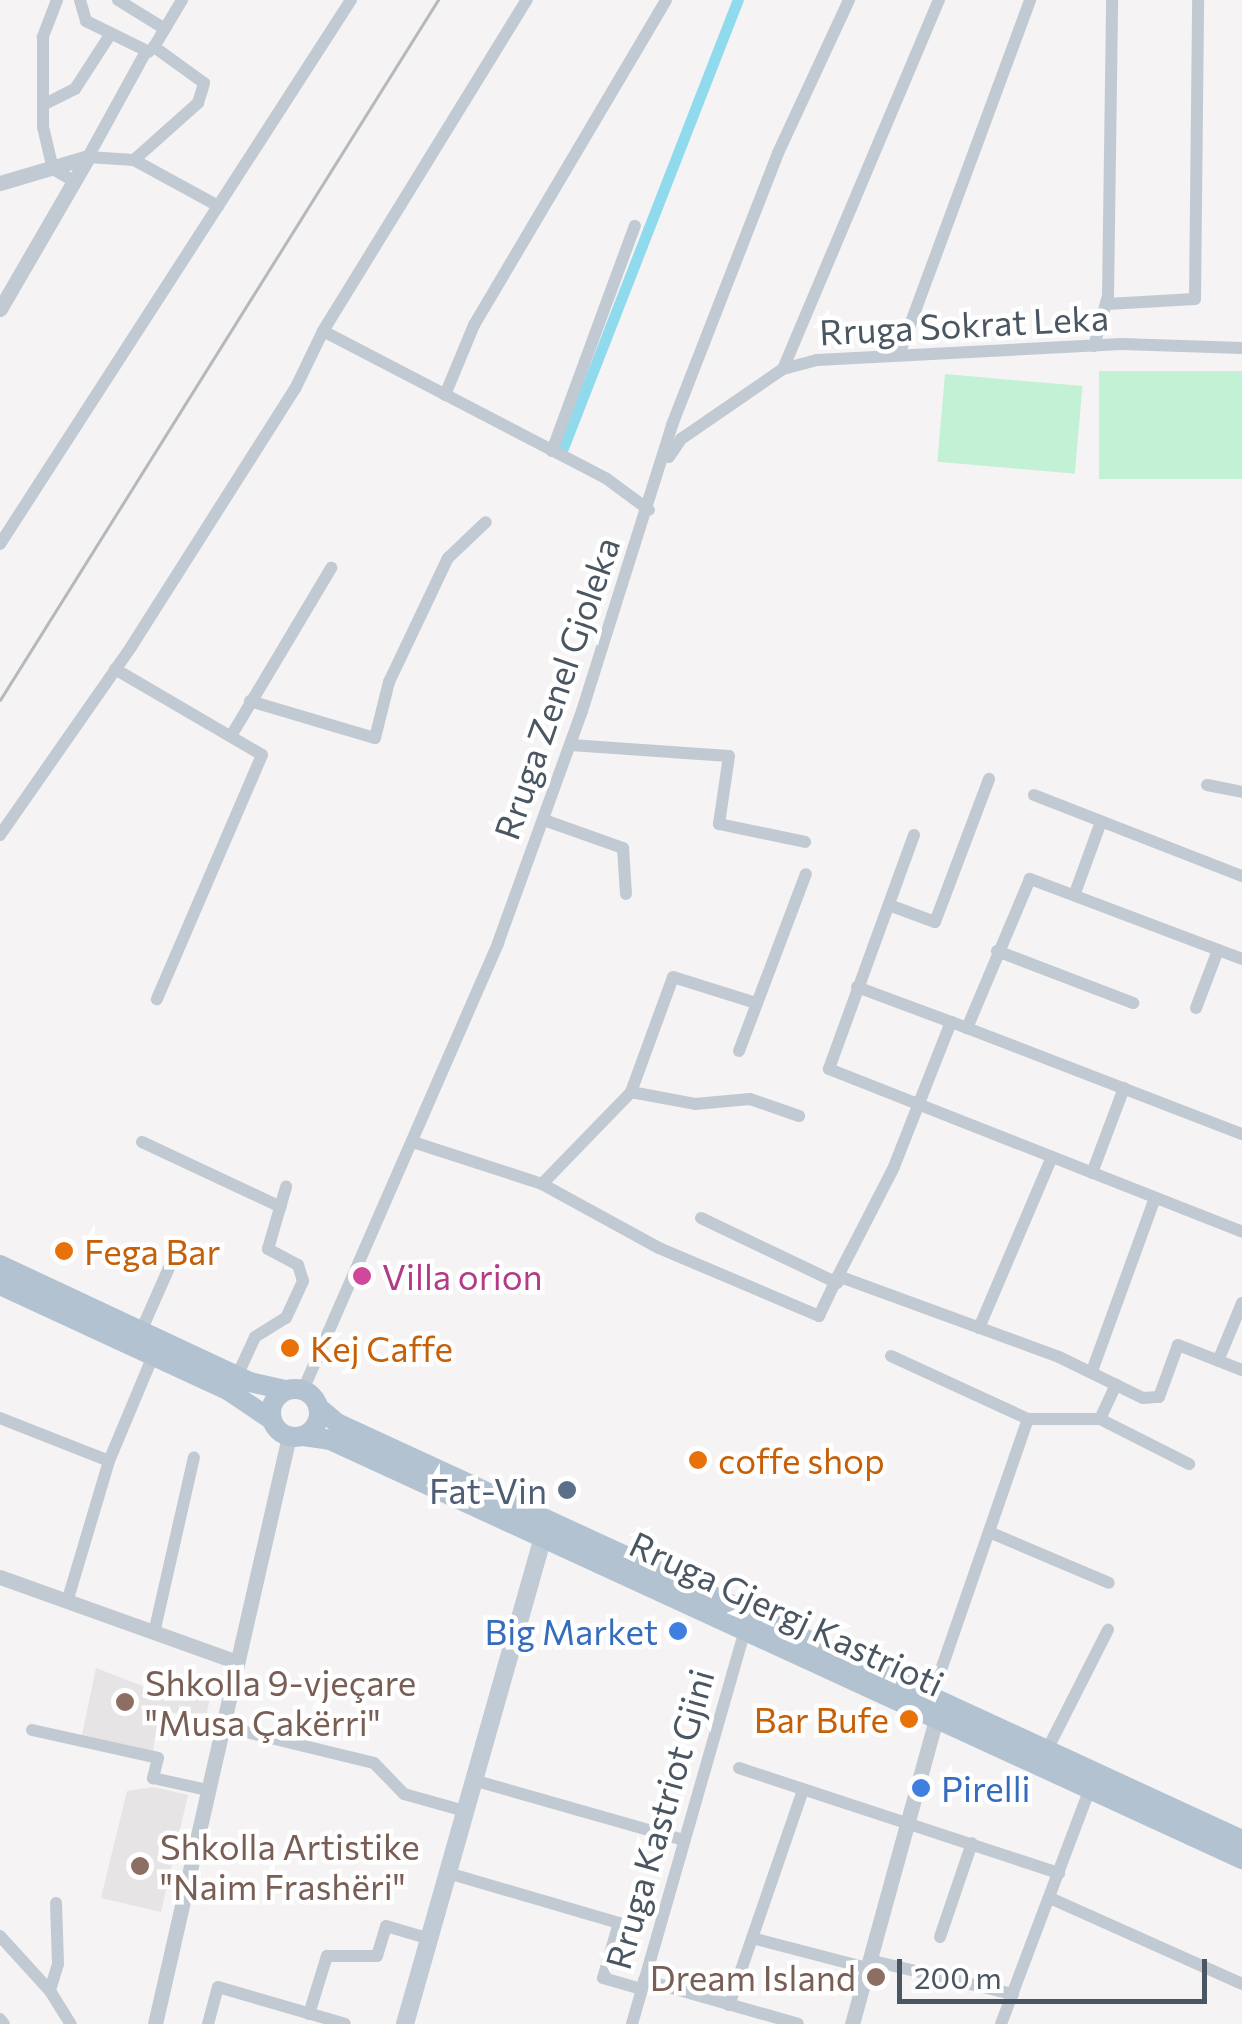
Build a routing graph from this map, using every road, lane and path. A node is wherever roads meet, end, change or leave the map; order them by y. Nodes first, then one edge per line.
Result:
1 (57, 0) edge
2 (118, 0) edge
3 (182, 0) edge
4 (351, 0) edge
5 (526, 0) edge
6 (666, 0) edge
7 (850, 0) edge
8 (939, 0) edge
9 (1030, 0) edge
10 (1112, 0) edge
11 (1198, 0) edge
12 (77, 1) edge
13 (165, 29) junction
14 (110, 35) junction
15 (149, 51) junction
16 (45, 104) junction
17 (88, 157) junction
18 (134, 160) junction
19 (53, 169) junction
20 (0, 182) edge
21 (74, 182) junction
22 (218, 206) junction
23 (636, 226) dead end
24 (1107, 304) junction
25 (1, 306) edge
26 (323, 331) junction
27 (1094, 346) junction
28 (1242, 348) edge
29 (900, 352) junction
30 (783, 368) junction
31 (445, 395) junction
32 (552, 451) junction
33 (665, 463) junction
34 (649, 510) junction
35 (486, 522) dead end
36 (0, 544) edge
37 (331, 568) dead end
38 (115, 669) junction
39 (250, 701) junction
40 (231, 736) junction
41 (571, 745) junction
42 (989, 778) dead end
43 (1208, 785) dead end
44 (1242, 792) edge
45 (1034, 795) dead end
46 (544, 820) junction
47 (1102, 822) junction
48 (0, 835) edge
49 (914, 835) dead end
50 (805, 842) dead end
51 (806, 874) dead end
52 (1242, 876) edge
53 (626, 894) dead end
54 (1075, 894) junction
55 (889, 905) junction
56 (997, 950) junction
57 (1218, 950) junction
58 (1242, 959) edge
59 (858, 987) junction
60 (157, 999) dead end
61 (756, 1003) junction
62 (1133, 1003) dead end
63 (1196, 1008) dead end
64 (951, 1022) junction
65 (966, 1028) junction
66 (738, 1051) dead end
67 (1124, 1088) junction
68 (631, 1092) junction
69 (920, 1104) junction
70 (799, 1116) dead end
71 (1242, 1134) edge
72 (142, 1142) dead end
73 (416, 1143) junction
74 (1052, 1157) junction
75 (1092, 1172) junction
76 (542, 1184) junction
77 (286, 1187) dead end
78 (1154, 1198) junction
79 (280, 1207) junction
80 (701, 1218) dead end
81 (1242, 1232) edge
82 (176, 1252) dead end
83 (0, 1266) edge
84 (838, 1280) junction
85 (0, 1285) edge
86 (1242, 1303) edge
87 (979, 1328) junction
88 (141, 1331) junction
89 (153, 1356) junction
90 (891, 1356) dead end
91 (1218, 1361) junction
92 (1242, 1370) edge
93 (1092, 1371) junction
94 (237, 1376) junction
95 (1116, 1384) junction
96 (295, 1390) junction
97 (318, 1407) junction
98 (0, 1418) edge
99 (1100, 1419) junction
100 (272, 1420) junction
101 (1028, 1420) junction
102 (296, 1436) junction
103 (194, 1458) dead end
104 (109, 1461) junction
105 (1189, 1464) dead end
106 (989, 1532) junction
107 (544, 1537) junction
108 (0, 1577) edge
109 (1109, 1583) dead end
110 (67, 1602) junction
111 (745, 1630) junction
112 (1108, 1630) dead end
113 (154, 1634) junction
114 (237, 1662) junction
115 (932, 1696) junction
116 (936, 1718) junction
117 (222, 1726) junction
118 (32, 1730) dead end
119 (1046, 1750) junction
120 (740, 1768) dead end
121 (473, 1780) junction
122 (1090, 1789) junction
123 (208, 1790) junction
124 (803, 1790) junction
125 (465, 1811) junction
126 (908, 1820) junction
127 (684, 1840) junction
128 (1242, 1840) edge
129 (972, 1843) junction
130 (1242, 1859) edge
131 (448, 1873) junction
132 (1059, 1873) junction
133 (1050, 1898) junction
134 (56, 1903) dead end
135 (0, 1936) edge
136 (940, 1937) dead end
137 (430, 1938) junction
138 (752, 1938) junction
139 (868, 1964) junction
140 (643, 1984) junction
141 (1242, 1984) edge
142 (50, 1991) junction
143 (1014, 1994) junction
144 (729, 2004) junction
145 (309, 2014) junction
146 (71, 2024) edge
147 (155, 2024) edge
148 (208, 2024) edge
149 (345, 2024) edge
150 (405, 2024) edge
151 (632, 2024) edge
152 (798, 2024) edge
153 (852, 2024) edge
154 (1001, 2024) edge

1 - 16 street
2 - 13 street
3 - 13 street
4 - 22 street
5 - 26 street
6 - 31 street
7 - 33 street, Rruga Zenel Gjoleka
8 - 30 street
9 - 29 street
10 - 24 street
11 - 24 street
12 - 14 street
13 - 15 street
14 - 15 street
14 - 16 street
15 - 17 street
15 - 18 street
16 - 19 street
17 - 18 street
17 - 19 street
17 - 21 street
18 - 22 street
19 - 20 street
19 - 21 street
21 - 25 street
22 - 36 street
23 - 32 street
24 - 27 street
26 - 31 street
26 - 38 street
27 - 28 street, Rruga Sokrat Leka
27 - 29 street, Rruga Sokrat Leka
29 - 30 street, Rruga Sokrat Leka
30 - 33 street, Rruga Sokrat Leka
31 - 32 street
32 - 34 street
33 - 34 street, Rruga Zenel Gjoleka
34 - 41 street, Rruga Zenel Gjoleka
35 - 39 street
37 - 39 street
38 - 40 street
38 - 48 street
39 - 40 street
40 - 60 street
41 - 46 street, Rruga Zenel Gjoleka
41 - 50 street
42 - 55 street
43 - 44 street
45 - 47 street
46 - 53 street
46 - 73 street, Rruga Zenel Gjoleka
47 - 52 street
47 - 54 street
49 - 55 street
51 - 61 street
54 - 56 street
54 - 57 street
55 - 59 street
56 - 62 street
56 - 65 street
57 - 58 street
57 - 63 street
59 - 64 street
59 - 69 street
61 - 66 street
61 - 68 street
64 - 65 street
64 - 69 street
65 - 67 street
67 - 71 street
67 - 75 street
68 - 70 street
68 - 76 street
69 - 74 street
69 - 84 street
72 - 79 street
73 - 76 street
73 - 96 street, Rruga Zenel Gjoleka
74 - 75 street
74 - 87 street
75 - 78 street
76 - 84 street
77 - 79 street
78 - 81 street
78 - 93 street
79 - 94 street
80 - 84 street
82 - 88 street
83 - 88 main road
84 - 87 street
85 - 89 main road
86 - 91 street
87 - 93 street
88 - 94 main road
89 - 100 main road
89 - 104 street
90 - 101 street
91 - 92 street
91 - 95 street
93 - 95 street
94 - 96 main road
95 - 99 street
96 - 97 main road
96 - 100 main road
97 - 102 main road
97 - 115 main road, Rruga Gjergj Kastrioti
98 - 104 street
99 - 101 street
99 - 105 street
100 - 102 main road
101 - 106 street
102 - 107 main road, Rruga Gjergj Kastrioti
102 - 114 street
103 - 113 street
104 - 110 street
106 - 109 street
106 - 115 street
107 - 111 main road, Rruga Gjergj Kastrioti
107 - 121 main road
108 - 110 street
110 - 113 street
111 - 116 main road, Rruga Gjergj Kastrioti
111 - 127 street, Rruga Kastriot Gjini
112 - 119 street
113 - 114 street
114 - 117 street
115 - 119 main road, Rruga Gjergj Kastrioti
116 - 122 main road, Rruga Gjergj Kastrioti
116 - 126 street
117 - 123 street
117 - 125 street
118 - 123 street
119 - 128 main road, Rruga Gjergj Kastrioti
120 - 124 street
121 - 125 main road
121 - 127 street
122 - 130 main road, Rruga Gjergj Kastrioti
122 - 132 street
123 - 147 street
124 - 126 street
124 - 138 street
125 - 131 main road
126 - 129 street
126 - 139 street
127 - 140 street, Rruga Kastriot Gjini
129 - 132 street
129 - 136 street
131 - 137 main road
131 - 140 street
132 - 133 street
133 - 141 street
133 - 143 street
134 - 142 street
135 - 142 street
137 - 145 street
137 - 150 main road
138 - 139 street
138 - 144 street
139 - 143 street
139 - 153 street
140 - 144 street
140 - 151 street, Rruga Kastriot Gjini
142 - 146 street
143 - 154 street
144 - 152 street
145 - 148 street
145 - 149 street

